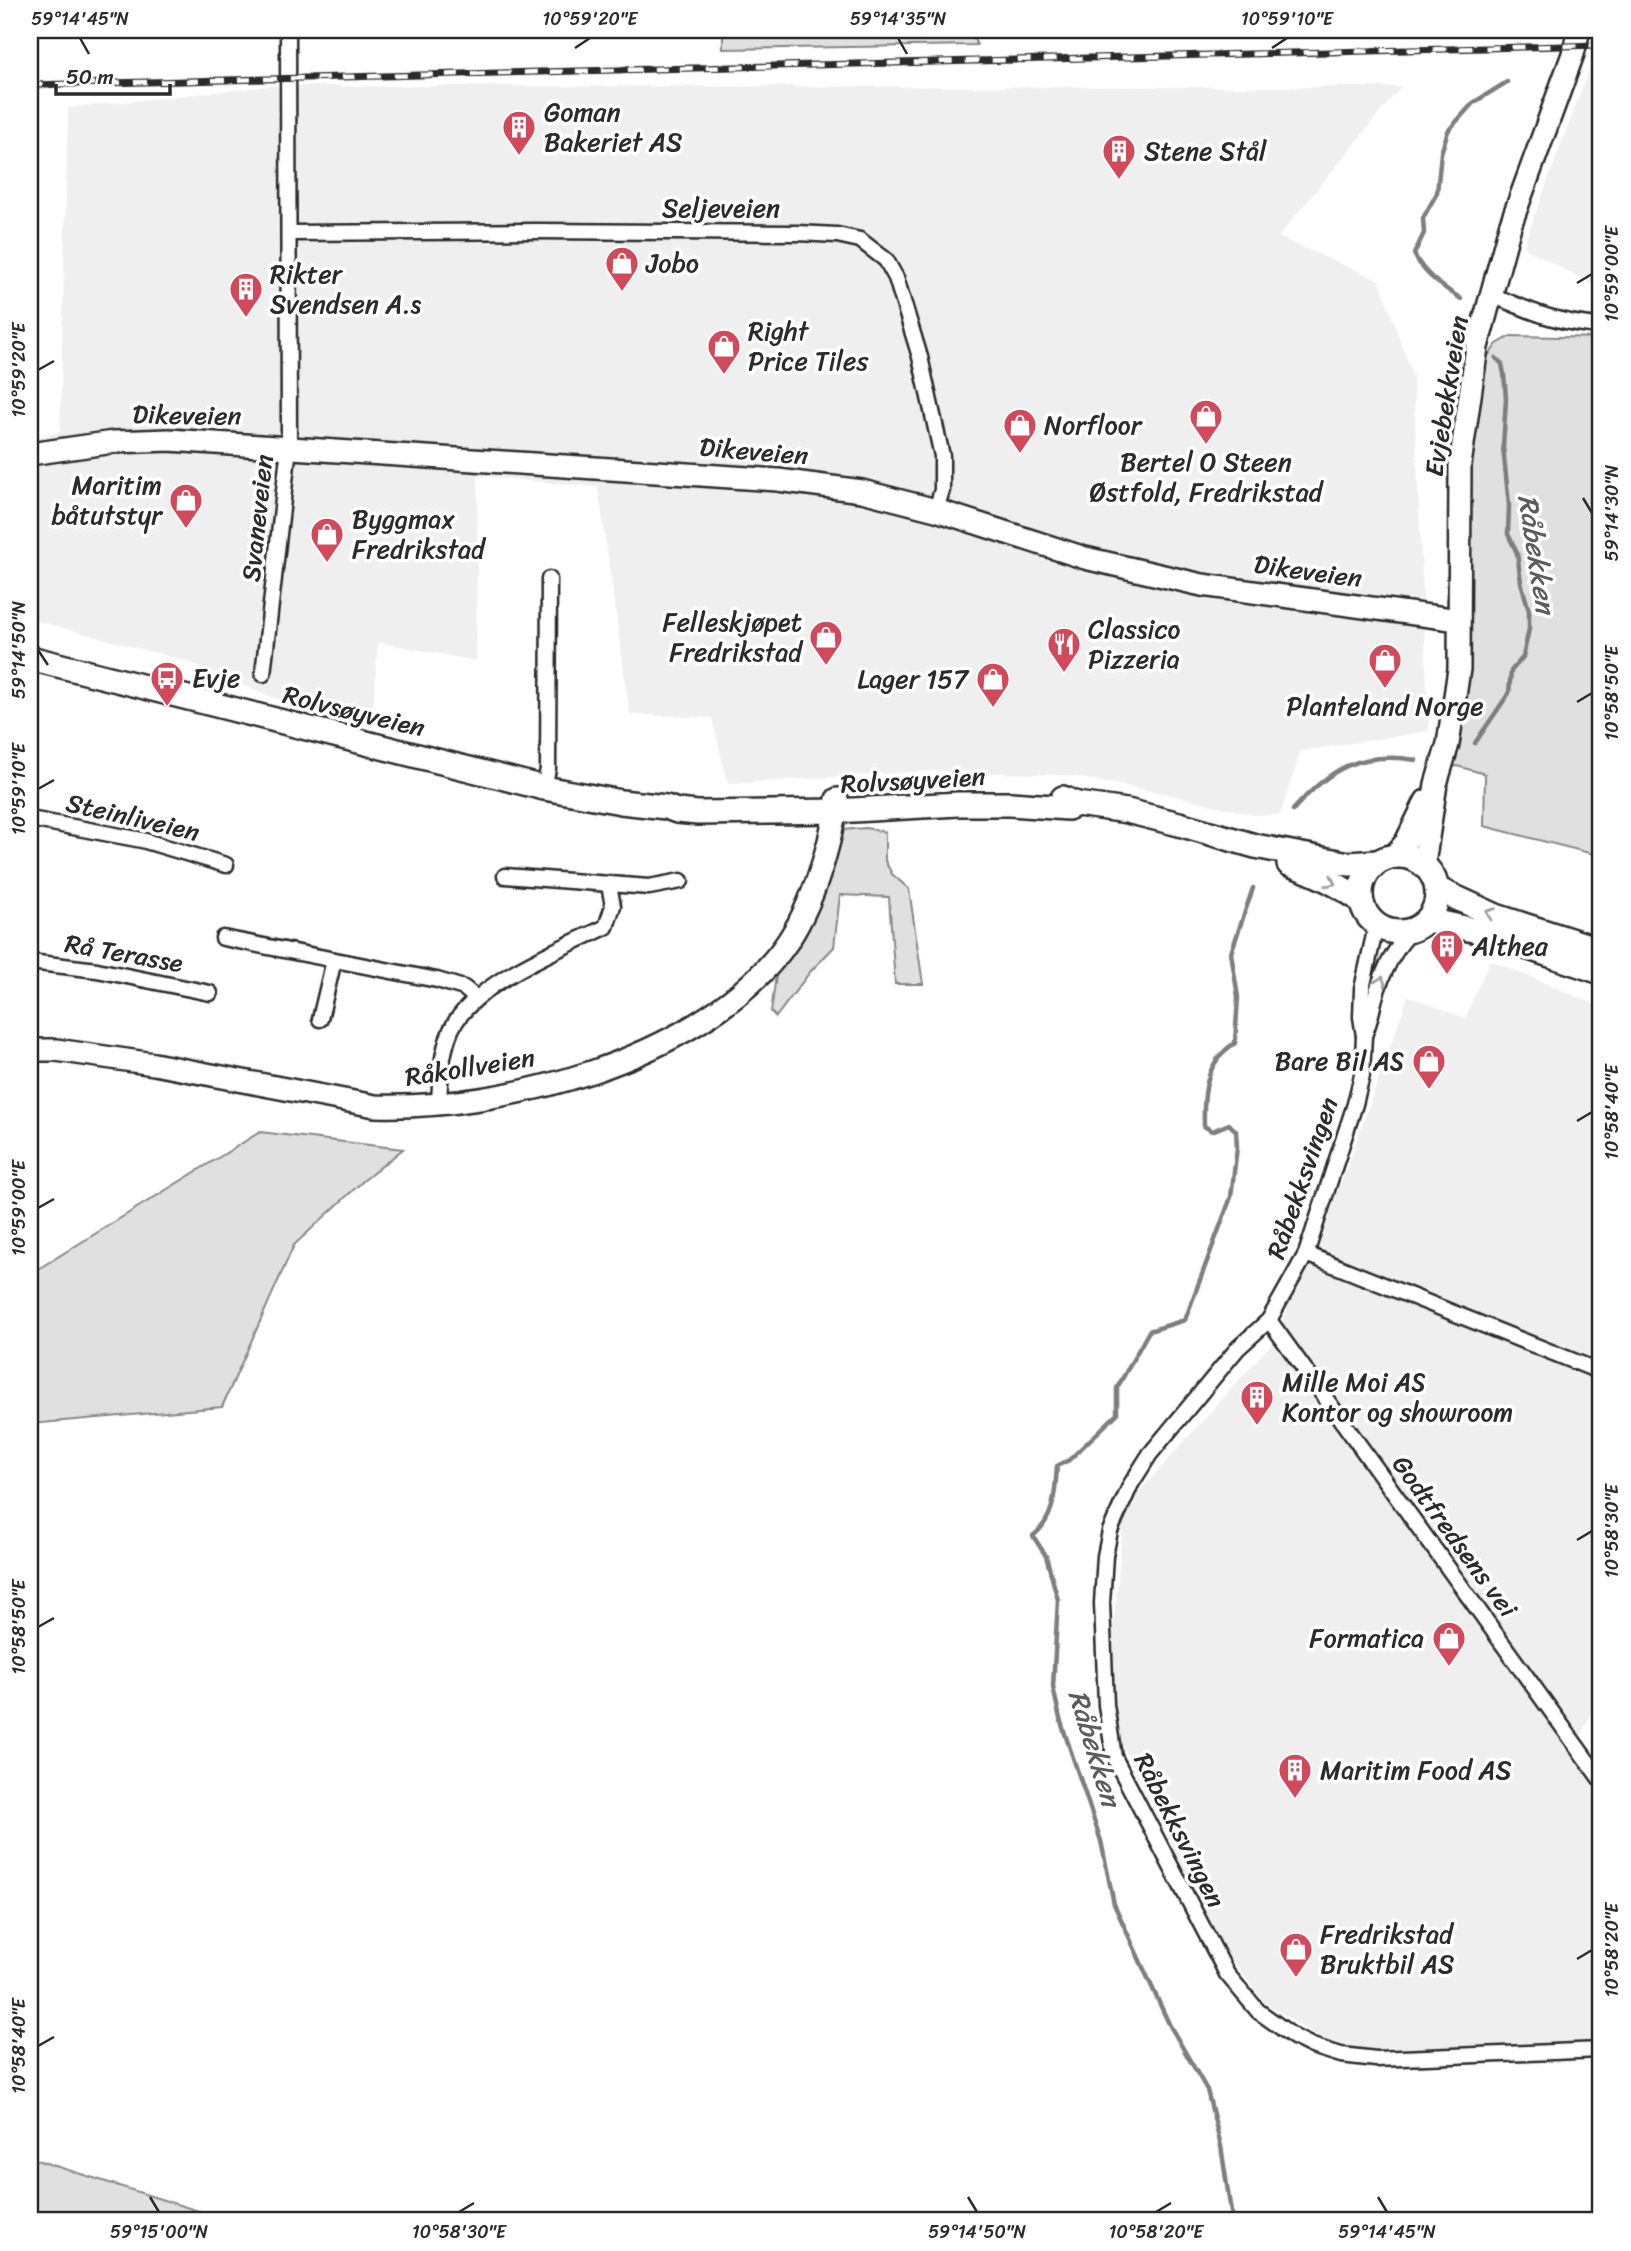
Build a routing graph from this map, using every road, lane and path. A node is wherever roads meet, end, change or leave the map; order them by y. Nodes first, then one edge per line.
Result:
1 (288, 30) edge
2 (1579, 30) edge
3 (290, 233) junction
4 (1492, 295) junction
5 (1601, 326) edge
6 (289, 447) junction
7 (30, 454) edge
8 (936, 510) junction
9 (549, 579) dead end
10 (1459, 620) junction
11 (30, 658) edge
12 (263, 674) dead end
13 (1436, 784) junction
14 (544, 788) junction
15 (827, 806) junction
16 (30, 819) edge
17 (1255, 846) junction
18 (1386, 859) junction
19 (1423, 864) junction
20 (226, 865) dead end
21 (505, 876) dead end
22 (681, 881) dead end
23 (609, 886) junction
24 (1437, 888) junction
25 (1361, 901) junction
26 (1376, 926) junction
27 (1419, 926) junction
28 (223, 938) dead end
29 (1601, 950) edge
30 (334, 960) junction
31 (30, 962) edge
32 (1601, 972) edge
33 (210, 993) dead end
34 (476, 998) junction
35 (320, 1019) dead end
36 (1364, 1037) junction
37 (30, 1050) edge
38 (439, 1104) junction
39 (1306, 1254) junction
40 (1269, 1320) junction
41 (1601, 1372) edge
42 (1601, 1780) edge
43 (1601, 2050) edge

1 - 3 street, Svaneveien
2 - 4 street, Evjebekkveien
3 - 6 street, Svaneveien
3 - 8 street, Seljeveien
4 - 5 street
4 - 10 street, Evjebekkveien
6 - 7 street, Dikeveien
6 - 8 street, Dikeveien
6 - 12 street, Svaneveien
8 - 10 street, Dikeveien
9 - 14 street
10 - 13 street, Evjebekkveien
11 - 14 main road, Rolvsøyveien
13 - 18 street, Evjebekkveien
13 - 19 street, Evjebekkveien
14 - 15 main road, Rolvsøyveien
15 - 17 main road, Rolvsøyveien
15 - 38 street, Råkollveien
16 - 20 street, Steinliveien
17 - 18 main road, Rolvsøyveien
17 -> 25 main road, Rolvsøyveien
18 - 19 main road
18 - 25 main road
19 - 24 main road
21 - 23 street
22 - 23 street
23 - 34 street
24 - 27 main road
29 -> 24 main road
25 - 26 main road
26 - 27 main road
26 - 36 street, Råbekksvingen
27 - 32 main road
36 -> 27 street, Råbekksvingen
28 - 30 street
30 - 34 street
30 - 35 street
31 - 33 street, Rå Terasse
34 - 38 street
36 - 39 street, Råbekksvingen
37 - 38 street, Råkollveien
39 - 40 street, Råbekksvingen
39 - 41 street
40 - 42 street, Godtfredsens vei
40 - 43 street, Råbekksvingen

